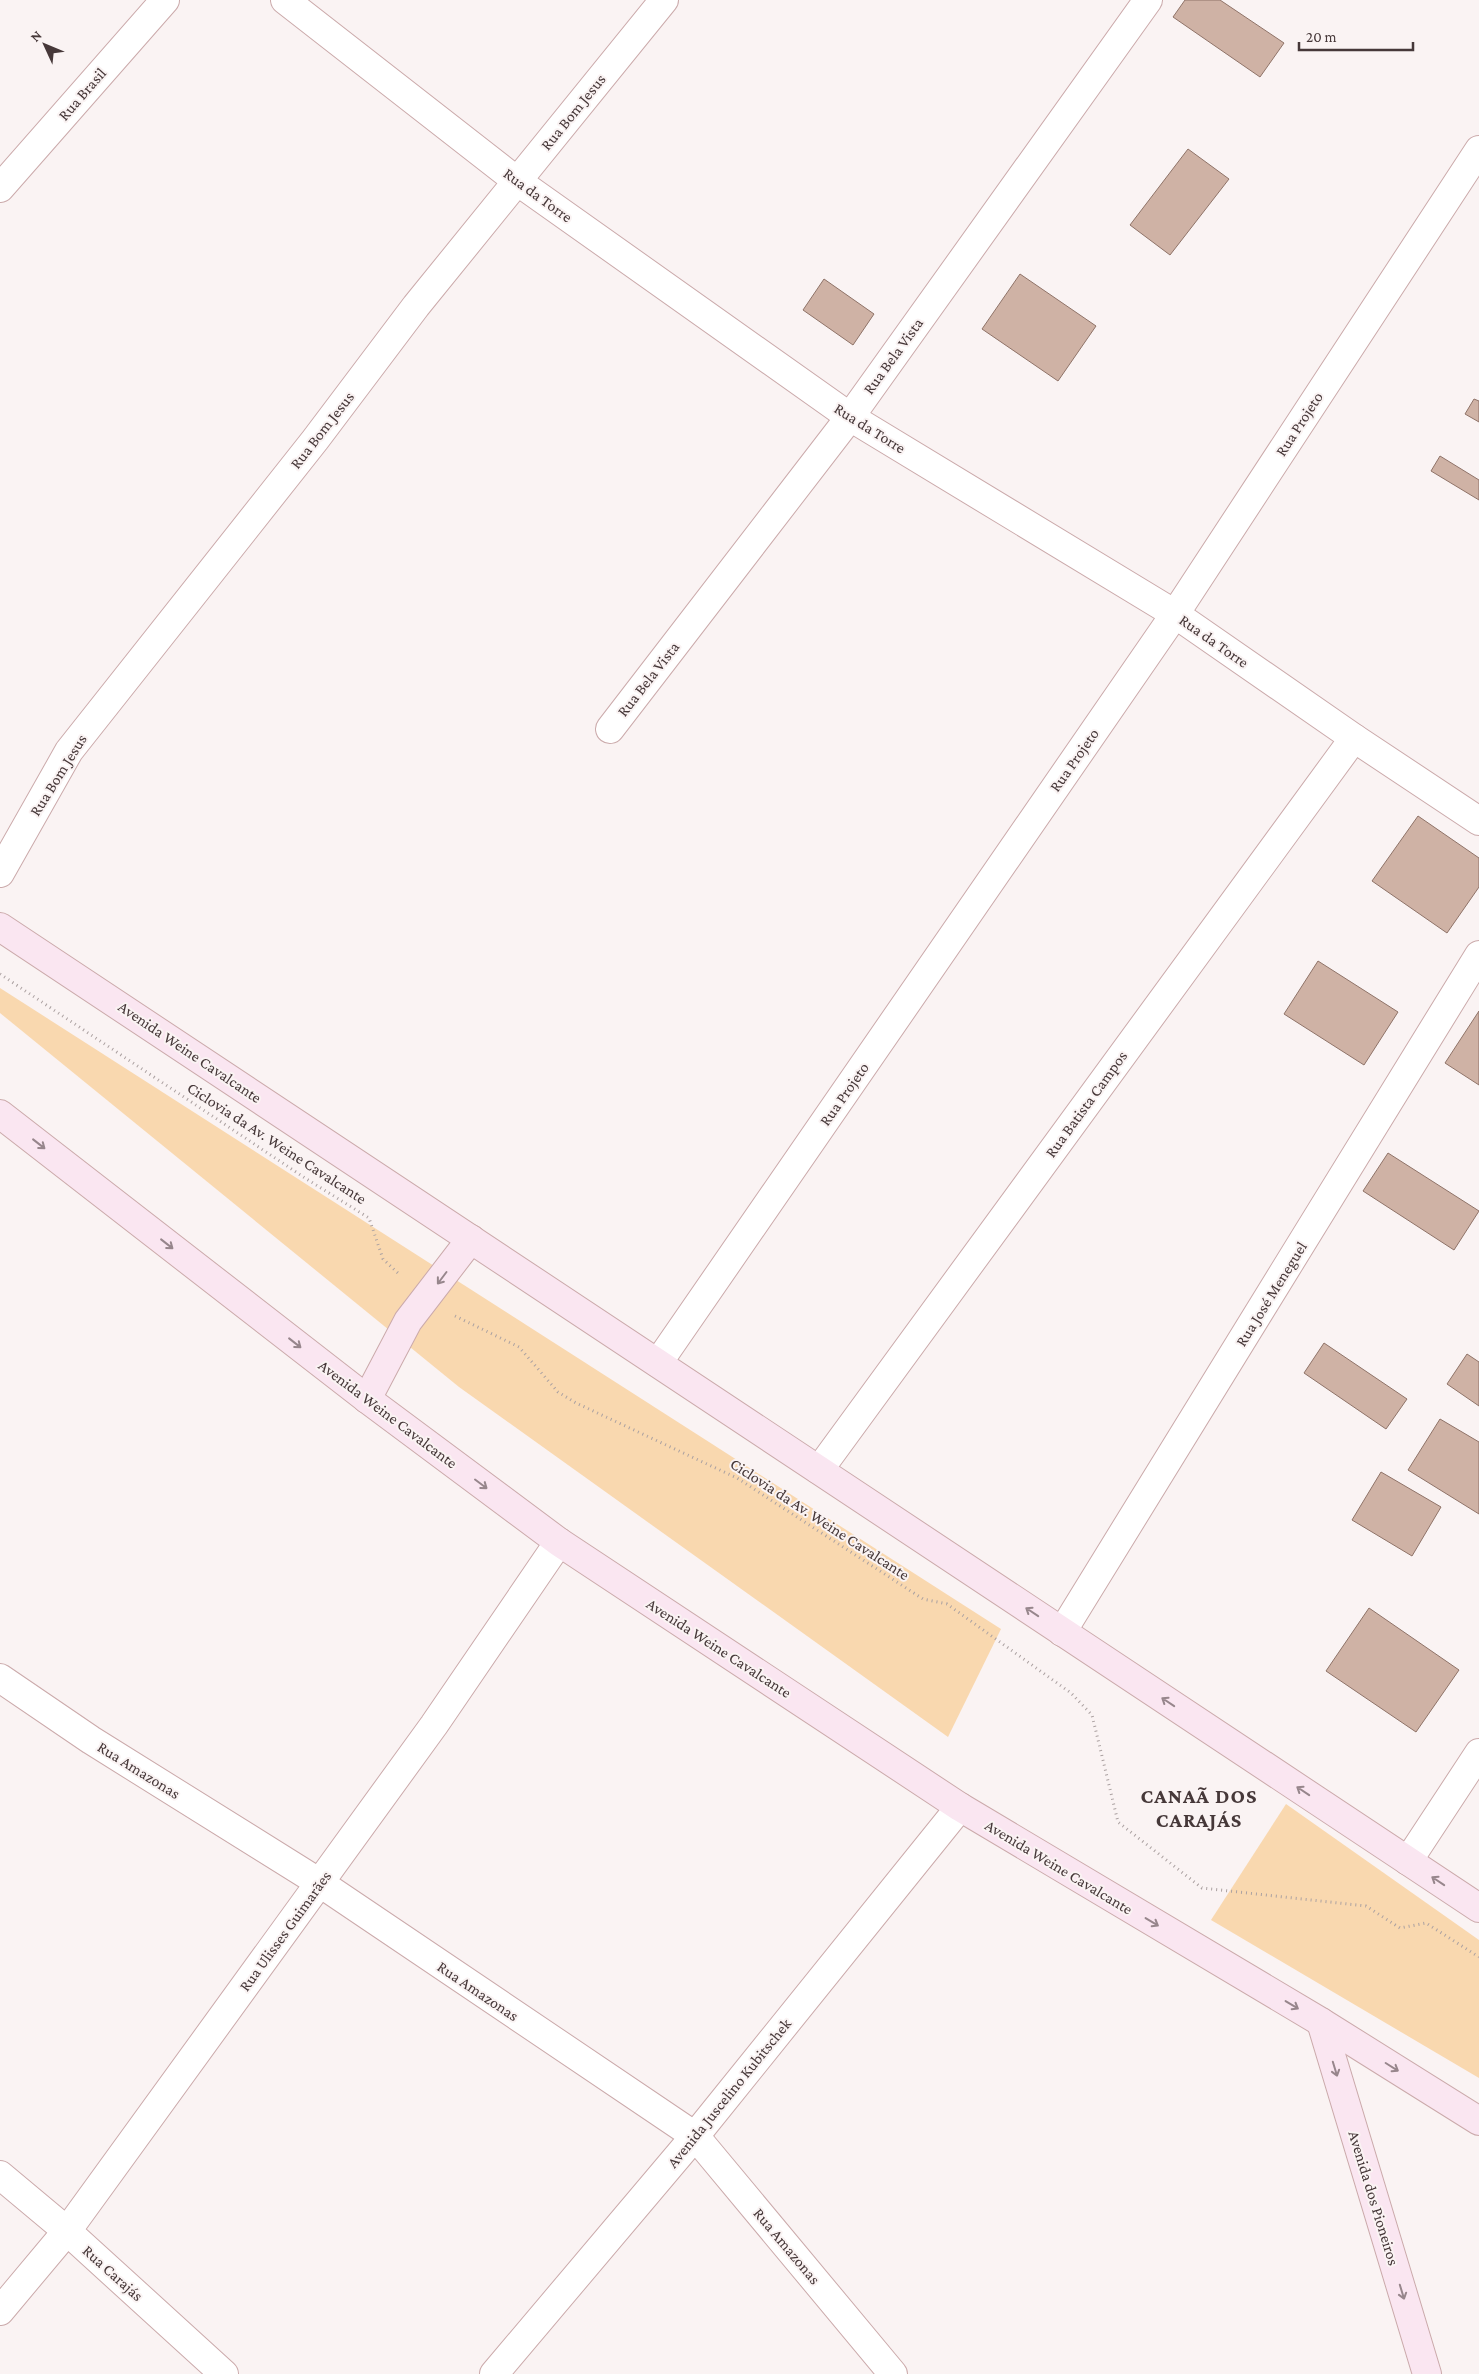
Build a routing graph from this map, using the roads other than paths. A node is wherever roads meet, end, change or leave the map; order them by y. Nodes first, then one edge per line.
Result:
1 (165, 0) edge
2 (285, 0) edge
3 (664, 0) edge
4 (1148, 0) edge
5 (1479, 150) edge
6 (517, 181) junction
7 (0, 188) edge
8 (850, 417) junction
9 (1175, 614) junction
10 (610, 729) dead end
11 (1354, 738) junction
12 (1479, 821) edge
13 (0, 873) edge
14 (0, 926) edge
15 (1479, 955) edge
16 (0, 1114) edge
17 (471, 1239) junction
18 (658, 1364) junction
19 (367, 1399) junction
20 (819, 1470) junction
21 (559, 1542) junction
22 (1062, 1632) junction
23 (0, 1678) edge
24 (1479, 1753) edge
25 (960, 1807) junction
26 (1408, 1861) junction
27 (320, 1883) junction
28 (1479, 1908) edge
29 (1322, 2022) junction
30 (1479, 2121) edge
31 (695, 2136) junction
32 (0, 2175) edge
33 (68, 2232) junction
34 (0, 2311) edge
35 (224, 2374) edge
36 (494, 2374) edge
37 (894, 2374) edge
38 (1426, 2374) edge

1 - 7 street, Rua Brasil
2 - 6 street, Rua da Torre
3 - 6 street, Rua Bom Jesus
4 - 8 street, Rua Bela Vista
5 - 9 street, Rua Projeto
6 - 8 street, Rua da Torre
6 - 13 street, Rua Bom Jesus
8 - 9 street, Rua da Torre
8 - 10 street, Rua Bela Vista
9 - 11 street, Rua da Torre
9 - 18 street, Rua Projeto
11 - 12 street, Rua da Torre
11 - 20 street, Rua Batista Campos
14 - 17 main road, Avenida Weine Cavalcante
15 - 22 street, Rua José Meneguel
16 -> 19 main road, Avenida Weine Cavalcante
17 - 18 main road, Avenida Weine Cavalcante
17 -> 19 main road
18 - 20 main road, Avenida Weine Cavalcante
19 -> 21 main road, Avenida Weine Cavalcante
22 -> 20 main road, Avenida Weine Cavalcante
21 - 25 main road, Avenida Weine Cavalcante
21 - 27 street, Rua Ulisses Guimarães
26 -> 22 main road, Avenida Weine Cavalcante
23 - 27 street, Rua Amazonas
24 - 26 street
25 -> 29 main road, Avenida Weine Cavalcante
25 - 31 street, Avenida Juscelino Kubitschek
28 -> 26 main road, Avenida Weine Cavalcante
27 - 31 street, Rua Amazonas
27 - 33 street, Rua Ulisses Guimarães
29 -> 30 main road, Avenida Weine Cavalcante
29 -> 38 main road, Avenida dos Pioneiros
31 - 36 street, Avenida Juscelino Kubitschek
31 - 37 street, Rua Amazonas
32 - 33 street, Rua Carajás
33 - 34 street, Rua Ulisses Guimarães
33 - 35 street, Rua Carajás

